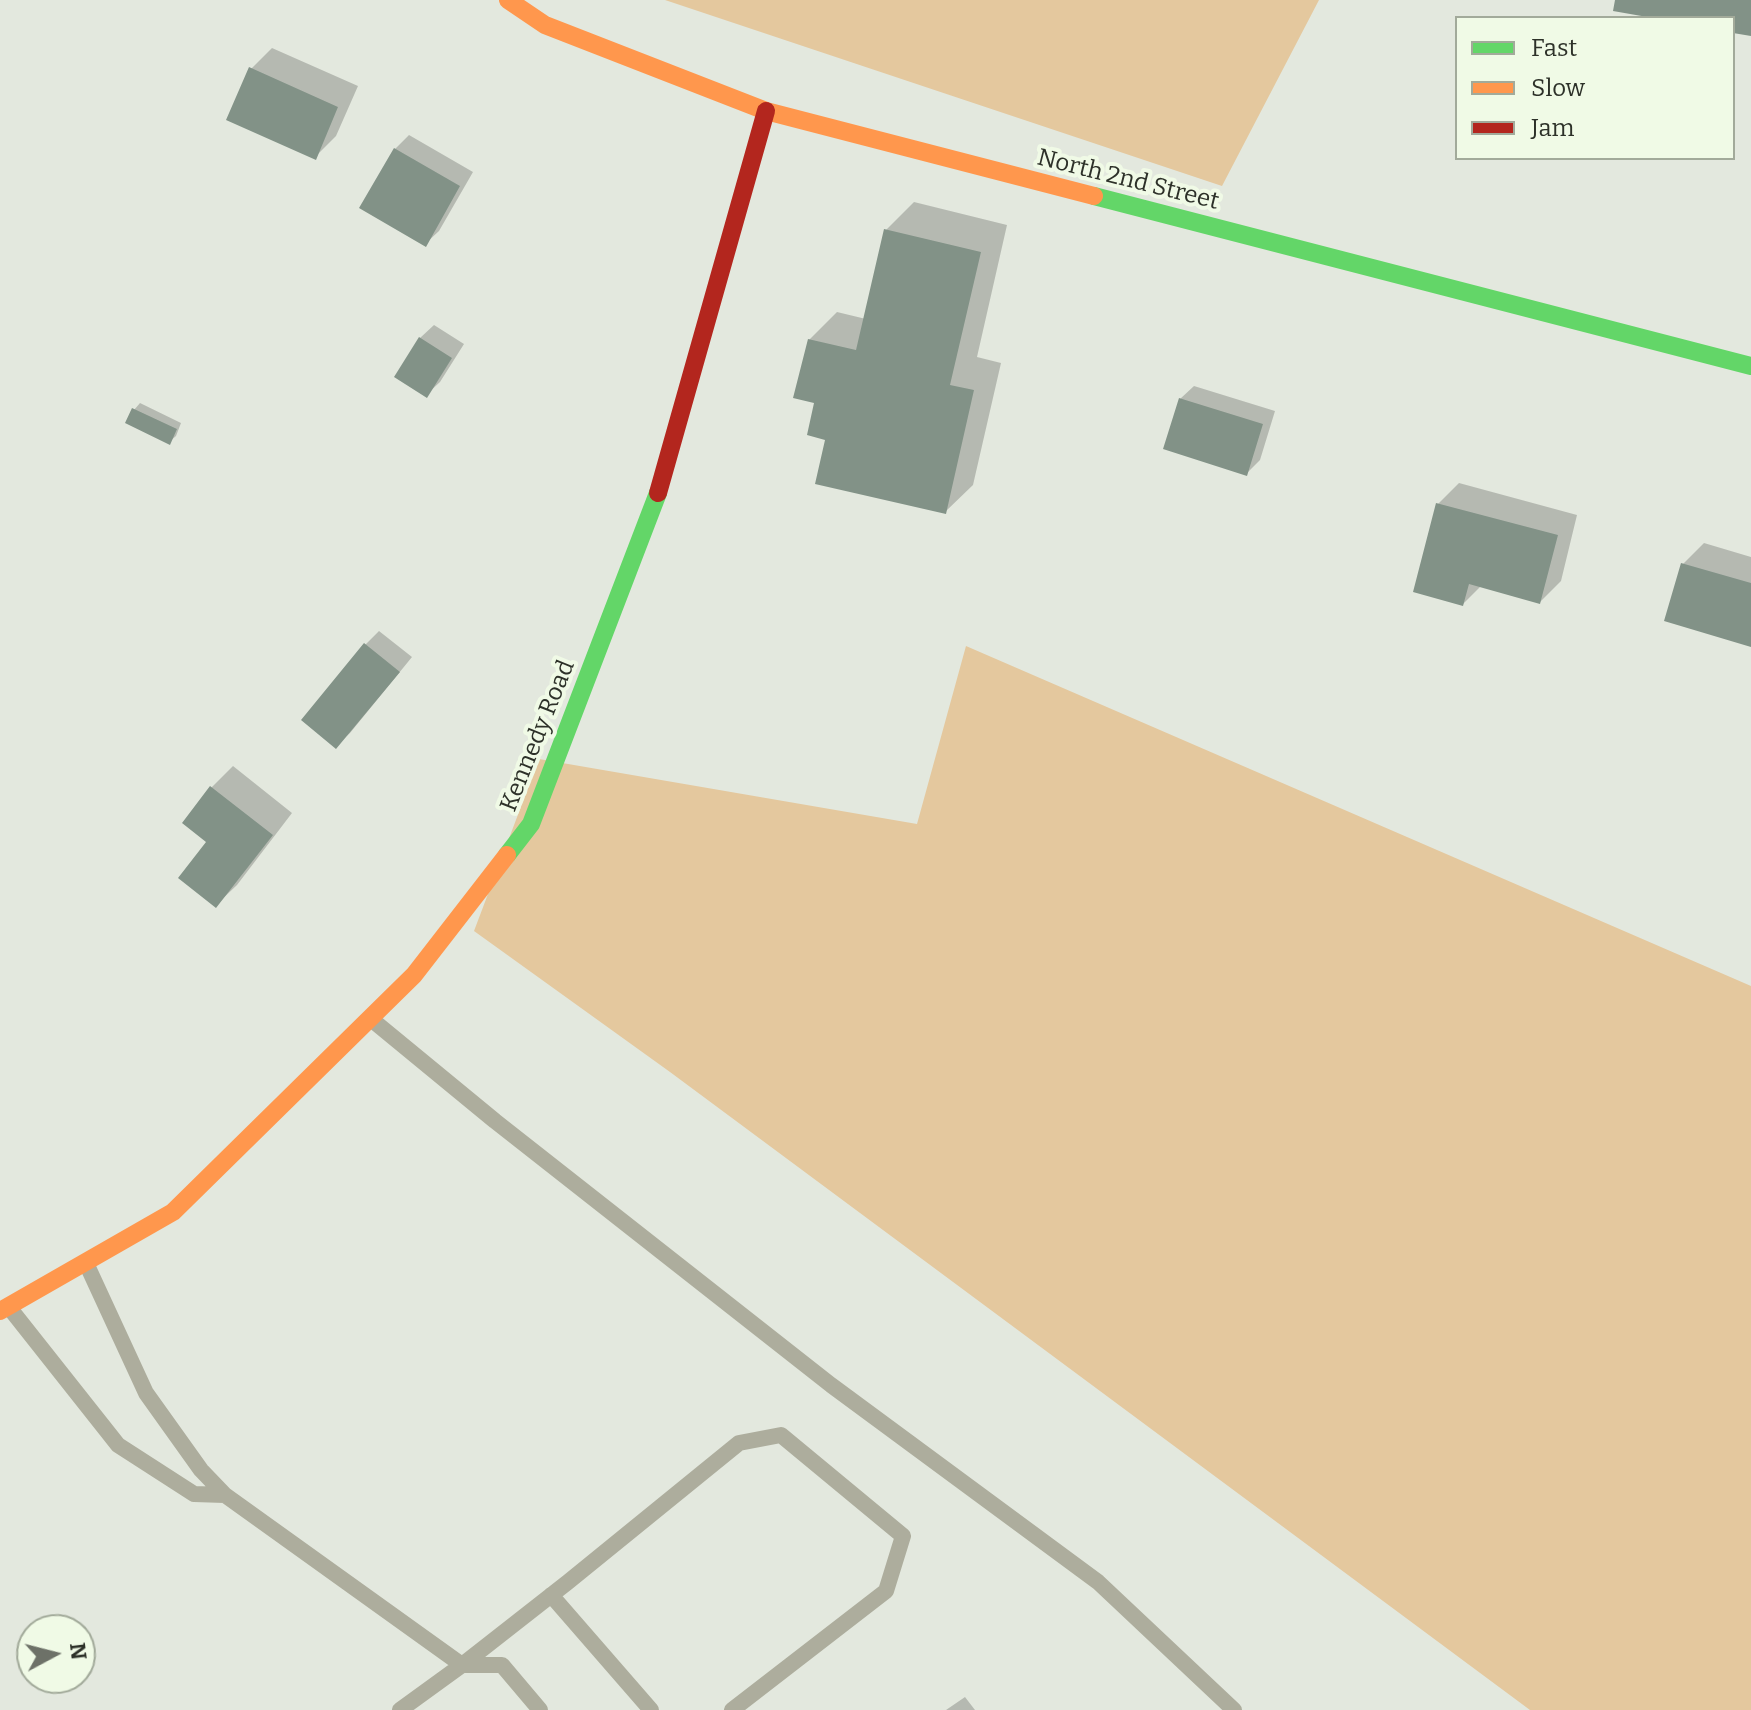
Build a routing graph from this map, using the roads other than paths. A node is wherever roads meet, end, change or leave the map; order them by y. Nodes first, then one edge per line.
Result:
1 (508, 0) edge
2 (766, 111) junction
3 (1751, 366) edge
4 (370, 1018) junction
5 (85, 1262) junction
6 (4, 1309) edge
7 (225, 1495) junction
8 (551, 1595) junction
9 (462, 1665) junction
10 (400, 1710) edge
11 (540, 1710) edge
12 (651, 1710) edge
13 (732, 1710) edge
14 (1234, 1710) edge

1 - 2 street, North 2nd Street
2 - 3 street, North 2nd Street
2 - 4 street, Kennedy Road
4 - 5 street, Kennedy Road
4 - 14 lane
5 - 6 street, Kennedy Road
5 - 7 lane
6 - 7 lane
7 - 9 lane
8 - 9 lane
8 - 12 lane
8 - 13 lane
9 - 10 lane
9 - 11 lane

